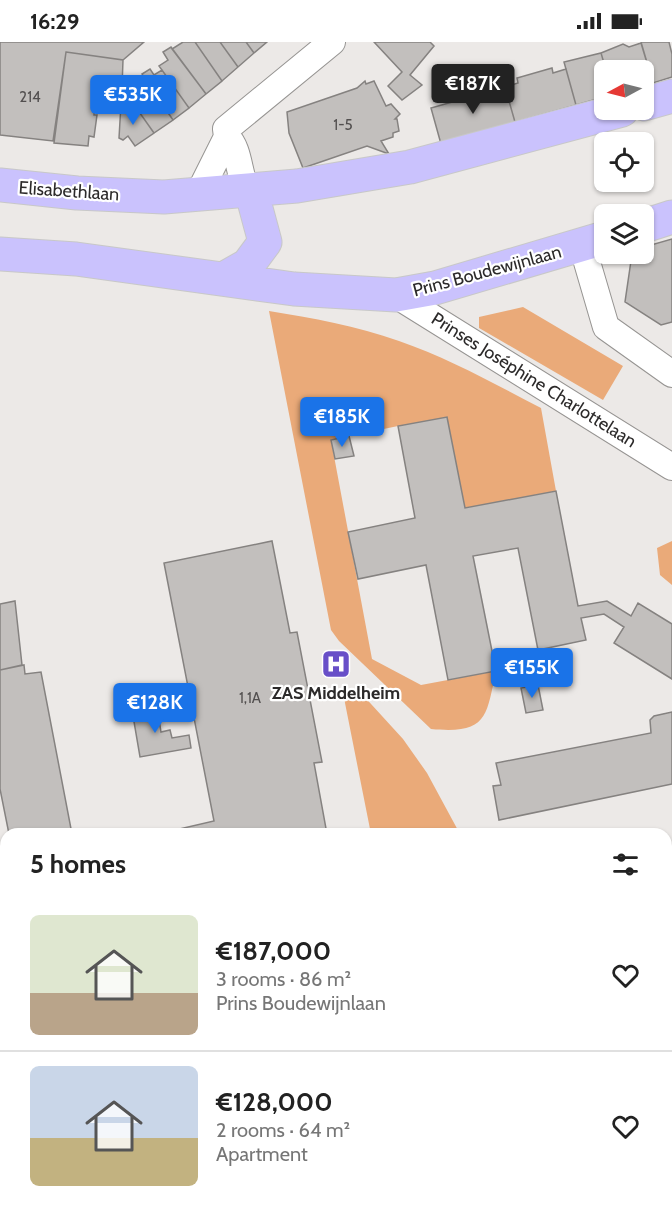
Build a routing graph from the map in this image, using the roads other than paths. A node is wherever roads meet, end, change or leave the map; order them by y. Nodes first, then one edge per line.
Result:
1 (332, 42) edge
2 (672, 96) edge
3 (654, 101) edge
4 (594, 118) edge
5 (227, 137) junction
6 (0, 185) edge
7 (247, 191) junction
8 (193, 196) junction
9 (672, 217) edge
10 (654, 223) edge
11 (593, 241) edge
12 (0, 254) edge
13 (225, 278) junction
14 (396, 295) junction
15 (672, 374) edge
16 (672, 467) edge

1 - 5 street
2 - 3 main road
4 - 7 main road
5 - 7 street
5 - 8 street
6 - 8 main road, Elisabethlaan
7 - 8 main road
7 - 13 main road
9 - 10 main road
11 - 14 main road, Prins Boudewijnlaan
11 - 15 street
12 - 13 main road, Prins Boudewijnlaan
13 - 14 main road, Prins Boudewijnlaan
14 - 16 street, Prinses Joséphine Charlottelaan

